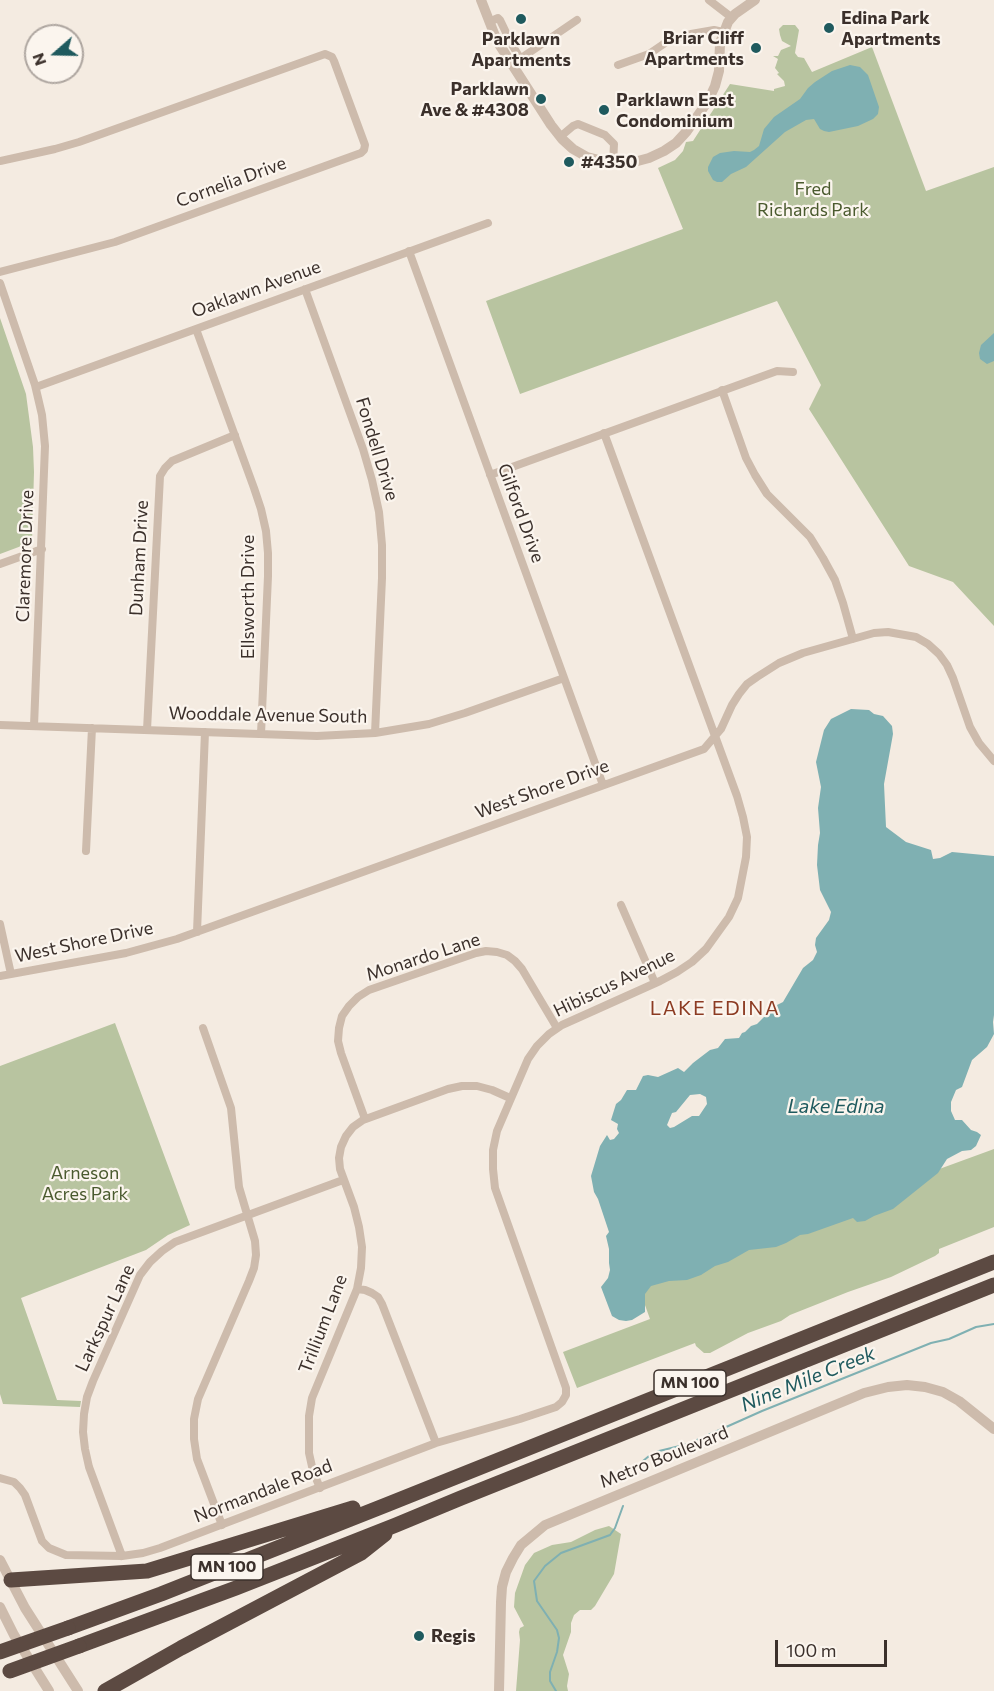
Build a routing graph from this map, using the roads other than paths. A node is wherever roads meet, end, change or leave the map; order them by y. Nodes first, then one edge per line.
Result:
1 (481, 0) edge
2 (709, 0) edge
3 (755, 0) edge
4 (731, 18) junction
5 (577, 20) dead end
6 (723, 32) junction
7 (515, 61) junction
8 (618, 65) dead end
9 (560, 137) junction
10 (0, 161) edge
11 (613, 163) junction
12 (488, 223) dead end
13 (409, 251) junction
14 (0, 272) edge
15 (0, 284) edge
16 (305, 289) junction
17 (196, 329) junction
18 (793, 372) dead end
19 (36, 387) junction
20 (722, 390) junction
21 (604, 433) junction
22 (235, 435) junction
23 (490, 475) junction
24 (42, 549) junction
25 (0, 564) edge
26 (853, 639) junction
27 (564, 678) junction
28 (0, 725) edge
29 (34, 726) junction
30 (92, 728) junction
31 (147, 730) junction
32 (205, 732) junction
33 (375, 733) junction
34 (261, 734) junction
35 (716, 737) junction
36 (994, 761) edge
37 (603, 785) junction
38 (86, 851) dead end
39 (621, 905) dead end
40 (0, 924) edge
41 (197, 932) junction
42 (11, 974) junction
43 (0, 976) edge
44 (655, 983) junction
45 (203, 1028) dead end
46 (557, 1028) junction
47 (510, 1098) junction
48 (365, 1119) junction
49 (343, 1180) junction
50 (247, 1215) junction
51 (994, 1262) edge
52 (989, 1288) edge
53 (357, 1289) junction
54 (566, 1395) joint
55 (994, 1429) edge
56 (436, 1443) junction
57 (0, 1478) edge
58 (320, 1488) junction
59 (386, 1505) junction
60 (222, 1525) junction
61 (396, 1525) junction
62 (122, 1556) junction
63 (0, 1560) edge
64 (6, 1582) edge
65 (0, 1607) edge
66 (0, 1652) edge
67 (5, 1672) edge
68 (49, 1691) edge
69 (78, 1691) edge
70 (105, 1691) edge
71 (499, 1691) edge

1 - 7 street
2 - 4 street
3 - 4 street
4 - 6 street
5 - 7 street
6 - 8 street
6 - 11 street
7 - 9 street
9 - 11 street
9 - 11 street
10 - 14 street, Cornelia Drive
12 - 13 street, Oaklawn Avenue
13 - 16 street, Oaklawn Avenue
13 - 23 street, Gilford Drive
15 - 19 street, Claremore Drive
16 - 17 street, Oaklawn Avenue
16 - 33 street, Fondell Drive
17 - 19 street, Oaklawn Avenue
17 - 22 street, Ellsworth Drive
18 - 20 street
19 - 24 street, Claremore Drive
20 - 21 street
20 - 26 street
21 - 23 street
21 - 35 street, Hibiscus Avenue
22 - 31 street, Dunham Drive
22 - 34 street, Ellsworth Drive
23 - 27 street, Gilford Drive
24 - 25 street
24 - 29 street, Claremore Drive
26 - 35 street, West Shore Drive
26 - 36 street, West Shore Drive
27 - 33 street, Wooddale Avenue South
27 - 37 street, Gilford Drive
28 - 29 street, Wooddale Avenue South
29 - 30 street, Wooddale Avenue South
30 - 31 street, Wooddale Avenue South
30 - 38 street
31 - 32 street, Wooddale Avenue South
32 - 34 street, Wooddale Avenue South
32 - 41 street
33 - 34 street, Wooddale Avenue South
35 - 37 street, West Shore Drive
35 - 44 street, Hibiscus Avenue
37 - 41 street, West Shore Drive
39 - 44 street
40 - 42 street
41 - 42 street, West Shore Drive
42 - 43 street, West Shore Drive
44 - 46 street, Hibiscus Avenue
45 - 50 street
46 - 47 street, Hibiscus Avenue
46 - 48 street, Monardo Lane
47 - 48 street, Trillium Lane
47 - 54 street, Hibiscus Avenue
48 - 49 street, Trillium Lane
49 - 50 street, Larkspur Lane
49 - 53 street, Trillium Lane
50 - 60 street
50 - 62 street, Larkspur Lane
51 - 59 highway, MN 100
52 - 61 highway, MN 100
53 - 56 street
53 - 58 street, Trillium Lane
54 - 56 street, Normandale Road
55 - 71 street, Metro Boulevard
56 - 58 street, Normandale Road
57 - 62 street, Normandale Road
58 - 60 street, Normandale Road
59 - 64 highway
59 - 66 highway, MN 100, bridge
60 - 62 street, Normandale Road
61 - 67 highway, MN 100, bridge
61 - 70 highway
63 - 64 street
64 - 69 street
65 - 68 street

